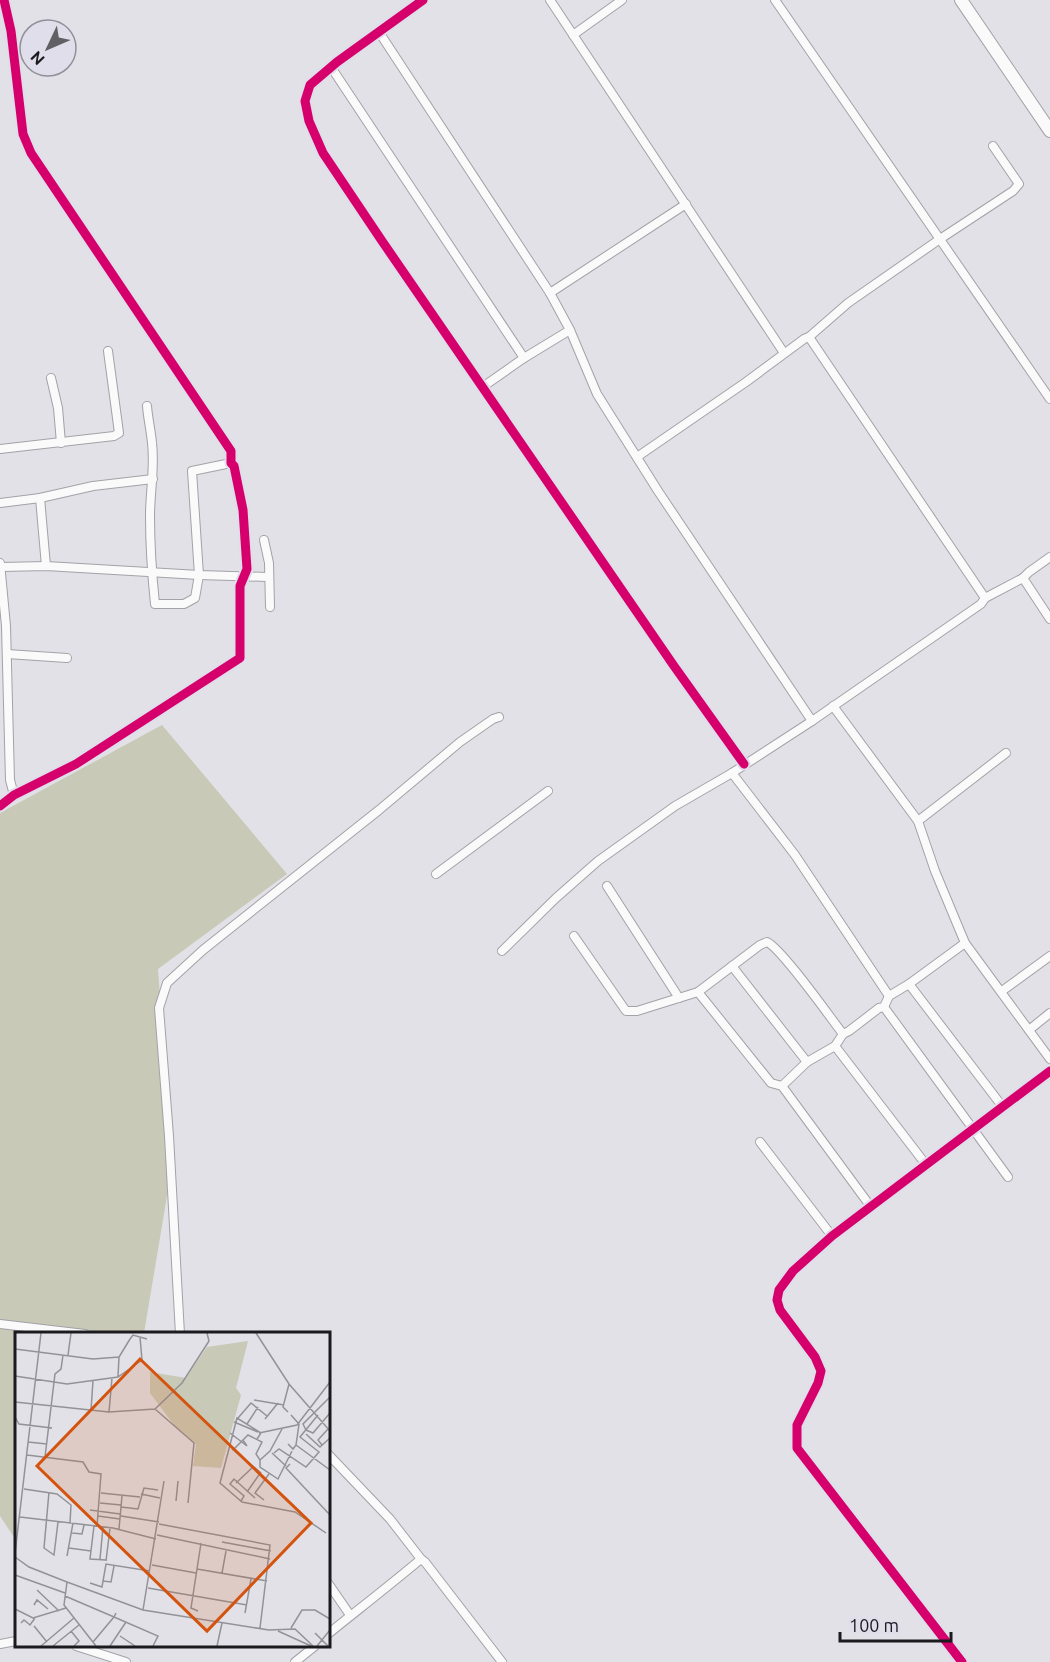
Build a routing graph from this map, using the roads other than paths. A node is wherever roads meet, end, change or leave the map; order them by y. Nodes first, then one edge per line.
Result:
1 (4, 0) edge
2 (423, 0) edge
3 (550, 0) edge
4 (622, 0) edge
5 (775, 0) edge
6 (961, 0) edge
7 (380, 32) junction
8 (573, 35) junction
9 (331, 67) junction
10 (1050, 131) edge
11 (993, 146) dead end
12 (686, 204) junction
13 (940, 239) junction
14 (550, 293) junction
15 (570, 330) junction
16 (809, 337) junction
17 (108, 351) dead end
18 (784, 353) junction
19 (524, 358) junction
20 (51, 378) dead end
21 (484, 386) junction
22 (1050, 399) edge
23 (147, 406) dead end
24 (61, 443) junction
25 (0, 449) edge
26 (637, 457) junction
27 (231, 463) junction
28 (153, 479) junction
29 (40, 498) junction
30 (0, 503) edge
31 (264, 540) dead end
32 (1050, 557) edge
33 (1, 565) edge
34 (46, 566) junction
35 (152, 572) junction
36 (199, 576) junction
37 (268, 577) junction
38 (244, 578) junction
39 (1023, 578) junction
40 (986, 598) junction
41 (270, 607) dead end
42 (1050, 619) edge
43 (7, 654) junction
44 (67, 658) dead end
45 (833, 706) junction
46 (499, 717) dead end
47 (812, 721) junction
48 (1006, 753) dead end
49 (10, 754) junction
50 (0, 755) edge
51 (744, 764) junction
52 (732, 773) junction
53 (548, 790) dead end
54 (14, 795) junction
55 (0, 806) edge
56 (918, 820) junction
57 (436, 874) dead end
58 (607, 886) dead end
59 (574, 936) dead end
60 (965, 943) junction
61 (501, 951) dead end
62 (1050, 956) edge
63 (732, 966) junction
64 (909, 984) junction
65 (698, 992) junction
66 (1002, 992) junction
67 (890, 996) junction
68 (679, 998) junction
69 (884, 1006) junction
70 (1050, 1013) edge
71 (1029, 1030) junction
72 (843, 1034) junction
73 (835, 1046) junction
74 (1050, 1059) edge
75 (807, 1062) junction
76 (1050, 1071) edge
77 (782, 1086) junction
78 (1002, 1106) junction
79 (974, 1130) junction
80 (760, 1142) dead end
81 (927, 1166) junction
82 (1008, 1177) dead end
83 (871, 1207) junction
84 (832, 1236) junction
85 (0, 1324) edge
86 (68, 1332) edge
87 (180, 1332) edge
88 (330, 1457) edge
89 (421, 1559) junction
90 (330, 1586) edge
91 (350, 1615) junction
92 (330, 1632) edge
93 (15, 1641) edge
94 (0, 1644) edge
95 (79, 1647) edge
96 (314, 1647) edge
97 (961, 1661) edge
98 (126, 1662) edge
99 (295, 1662) edge
100 (501, 1662) edge

1 - 27 street
2 - 7 street
3 - 8 street
4 - 8 street
5 - 13 street
6 - 10 street
7 - 9 street
7 - 14 street
8 - 12 street
9 - 19 street
9 - 21 street
11 - 13 street
12 - 14 street
12 - 18 street
13 - 16 street
13 - 22 street
14 - 15 street
15 - 19 street
15 - 26 street
16 - 18 street
16 - 40 street
17 - 24 street
18 - 26 street
19 - 21 street
20 - 24 street
21 - 51 street
23 - 28 street
24 - 25 street
26 - 47 street
27 - 36 street
27 - 38 street
28 - 29 street
28 - 35 street
29 - 30 street
29 - 34 street
31 - 37 street
32 - 39 street
33 - 34 street
33 - 43 street
34 - 35 street
35 - 36 street
35 - 36 street
36 - 38 street
37 - 38 street
37 - 41 street
38 - 54 street
39 - 40 street
39 - 42 street
40 - 45 street
43 - 44 street
43 - 49 street
45 - 47 street
45 - 56 street
46 - 87 street
47 - 51 street
48 - 56 street
49 - 50 street
49 - 54 street
51 - 52 street
52 - 61 street
52 - 67 street
53 - 57 street
54 - 55 street
56 - 60 street
58 - 68 street
59 - 68 street
60 - 64 street
60 - 66 street
62 - 66 street
63 - 65 street
63 - 72 street
63 - 75 street
64 - 67 street
64 - 78 street
65 - 68 street
65 - 77 street
66 - 71 street
67 - 69 street
69 - 72 street
69 - 79 street
70 - 71 street
71 - 74 street
72 - 73 street
73 - 75 street
73 - 81 street
75 - 77 street
76 - 78 street
77 - 83 street
78 - 79 street
79 - 81 street
79 - 82 street
80 - 84 street
81 - 83 street
83 - 84 street
84 - 97 street
85 - 86 street
88 - 89 street
89 - 91 street
89 - 100 street
90 - 91 street
91 - 92 street
93 - 94 street
95 - 98 street
96 - 99 street

